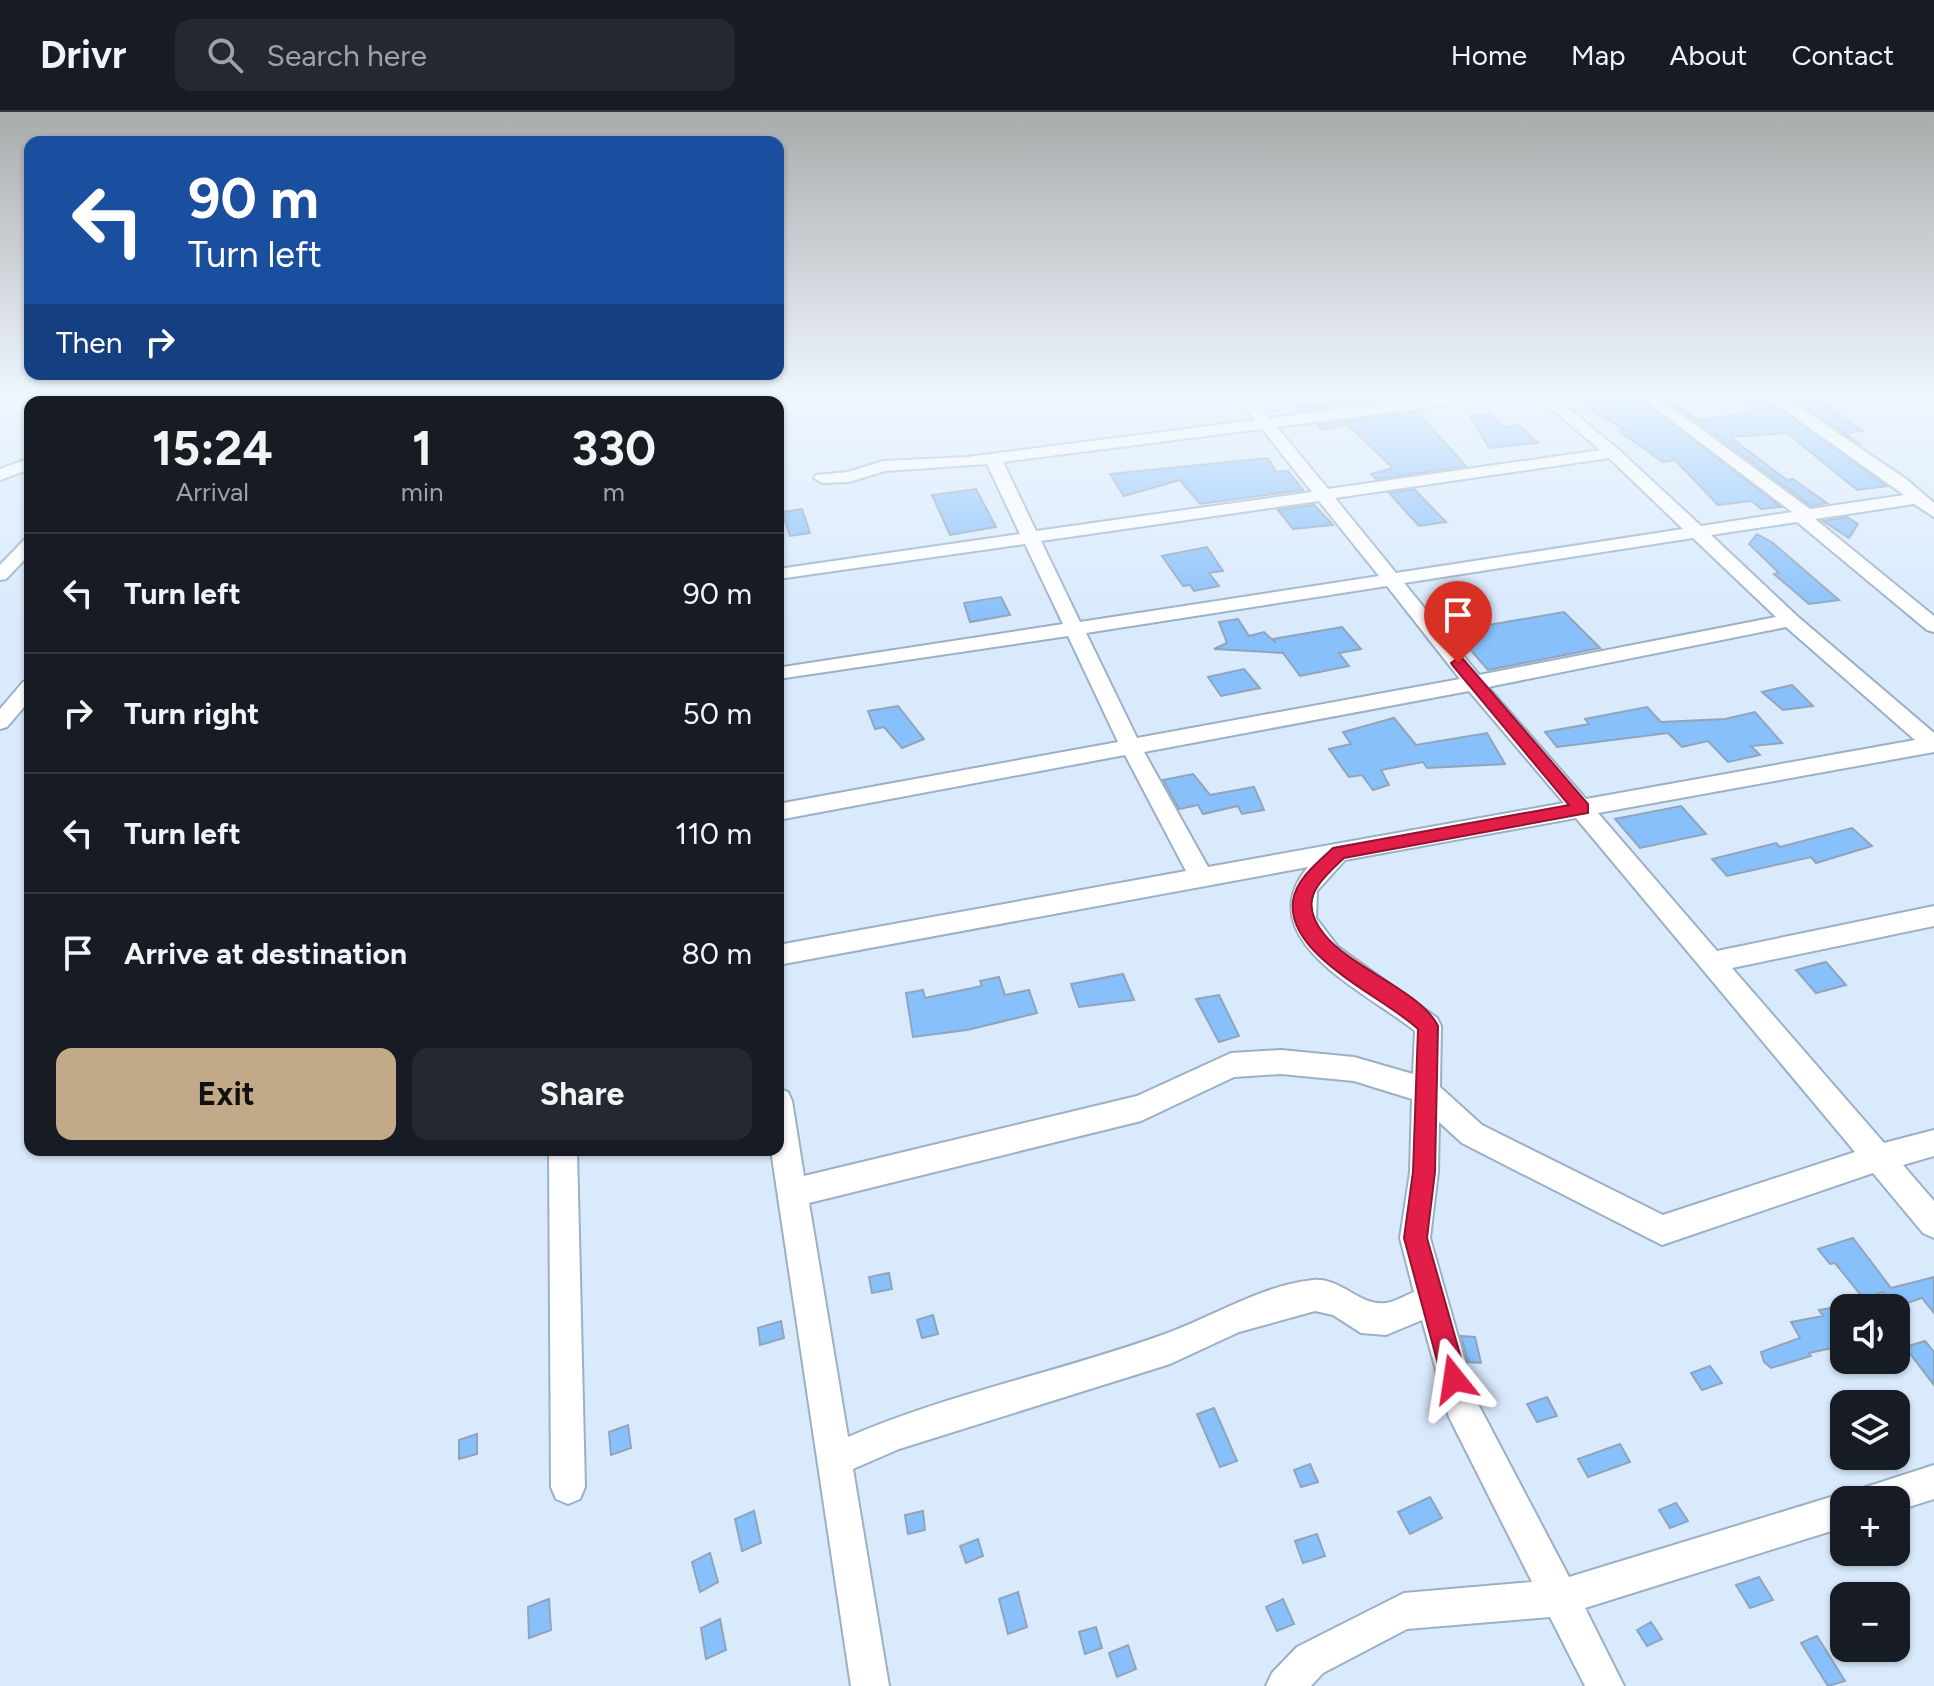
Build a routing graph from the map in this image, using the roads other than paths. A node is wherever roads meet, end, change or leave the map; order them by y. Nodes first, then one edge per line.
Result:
1 (866, 471) edge
2 (999, 471) edge
3 (1305, 471) edge
4 (1482, 471) edge
5 (1633, 471) edge
6 (1745, 471) edge
7 (1879, 471) edge
8 (822, 478) dead end
9 (1323, 494) junction
10 (1917, 498) junction
11 (1934, 512) edge
12 (1804, 516) junction
13 (1698, 533) junction
14 (1028, 537) junction
15 (24, 550) edge
16 (784, 573) edge
17 (0, 575) edge
18 (1393, 582) junction
19 (1790, 620) junction
20 (1072, 626) junction
21 (1934, 626) edge
22 (784, 674) edge
23 (1474, 683) junction
24 (24, 694) edge
25 (0, 722) edge
26 (1130, 745) junction
27 (1933, 745) edge
28 (1582, 809) junction
29 (784, 811) edge
30 (1339, 852) junction
31 (1201, 877) junction
32 (1934, 916) edge
33 (784, 954) edge
34 (1712, 962) junction
35 (1427, 1093) junction
36 (784, 1140) edge
37 (1934, 1143) edge
38 (563, 1156) edge
39 (1878, 1158) junction
40 (792, 1193) junction
41 (1934, 1223) edge
42 (1432, 1300) junction
43 (834, 1460) junction
44 (1934, 1482) edge
45 (568, 1487) dead end
46 (1910, 1489) edge
47 (1830, 1514) edge
48 (1560, 1598) junction
49 (870, 1686) edge
50 (1285, 1686) edge
51 (1605, 1686) edge

1 - 8 street
2 - 14 street
3 - 9 street
4 - 9 street
5 - 13 street
6 - 12 street
7 - 10 street
9 - 14 street
9 - 18 street
10 - 11 street
10 - 12 street
12 - 13 street
12 - 21 street
13 - 18 street
13 - 19 street
14 - 16 street
14 - 20 street
15 - 17 street
18 - 20 street
18 - 23 street
19 - 23 street
19 - 27 street
20 - 22 street
20 - 26 street
23 - 26 street
23 - 28 street
24 - 25 street
26 - 29 street
26 - 31 street
27 - 28 street
28 - 30 street
28 - 34 street
30 - 31 street
30 - 35 street
31 - 33 street
32 - 34 street
34 - 39 street
35 - 39 street
35 - 40 street
35 - 42 street
36 - 40 street
37 - 39 street
38 - 45 street
39 - 41 street
40 - 43 street
42 - 43 street
42 - 48 street
43 - 49 street
44 - 46 street
47 - 48 street
48 - 50 street
48 - 51 street

